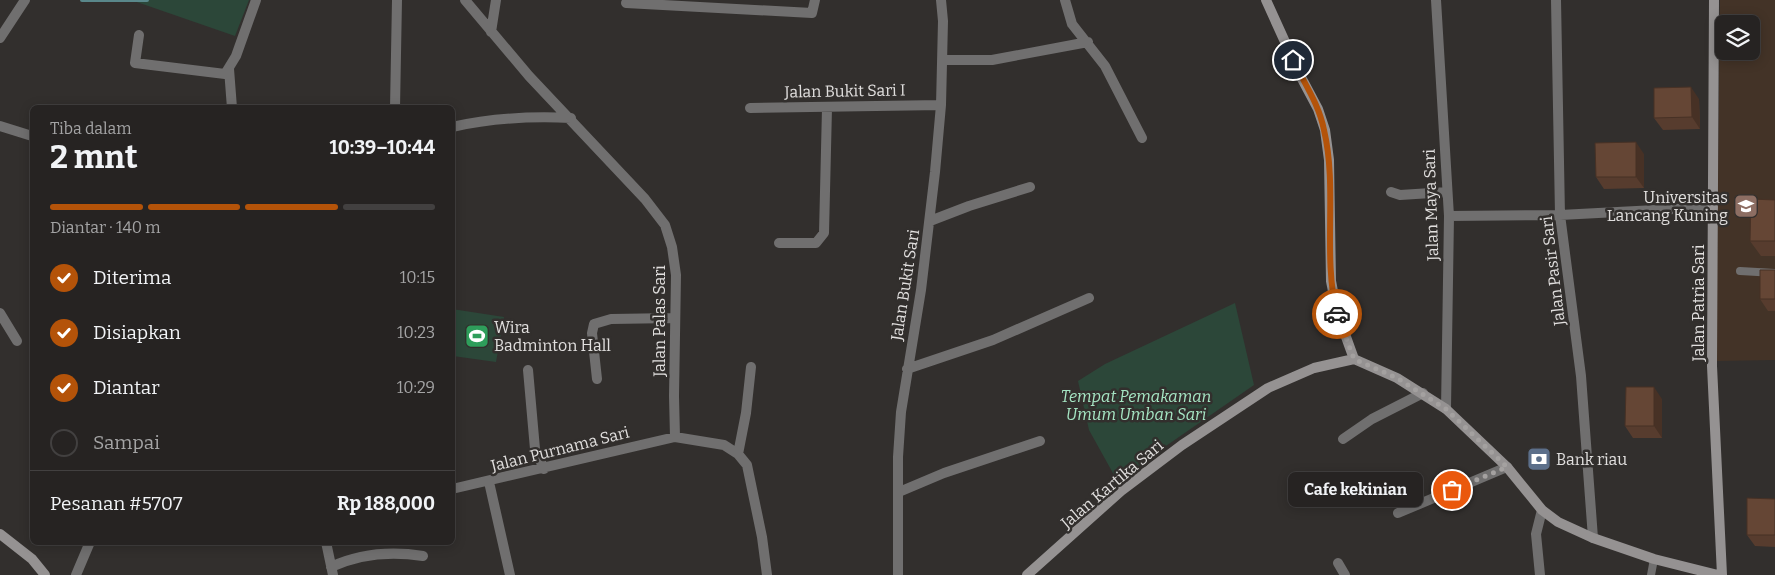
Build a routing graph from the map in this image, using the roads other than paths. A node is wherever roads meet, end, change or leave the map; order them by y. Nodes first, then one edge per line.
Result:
1 (25, 0) edge
2 (256, 0) edge
3 (396, 0) edge
4 (465, 0) edge
5 (496, 0) edge
6 (815, 0) edge
7 (941, 0) edge
8 (1066, 0) edge
9 (1266, 0) edge
10 (1436, 0) edge
11 (1556, 0) edge
12 (1714, 0) edge
13 (626, 3) dead end
14 (491, 32) junction
15 (139, 35) dead end
16 (0, 38) edge
17 (1088, 42) junction
18 (942, 60) junction
19 (229, 69) junction
20 (232, 105) edge
21 (395, 105) edge
22 (941, 105) junction
23 (750, 108) dead end
24 (827, 108) junction
25 (570, 118) junction
26 (0, 126) edge
27 (455, 126) edge
28 (30, 135) edge
29 (1142, 138) dead end
30 (1030, 187) dead end
31 (1391, 192) dead end
32 (1447, 192) junction
33 (1713, 207) junction
34 (1560, 215) junction
35 (1449, 216) junction
36 (930, 221) junction
37 (779, 243) dead end
38 (1740, 271) dead end
39 (1775, 273) edge
40 (1089, 298) dead end
41 (0, 312) edge
42 (674, 318) junction
43 (17, 341) dead end
44 (1354, 359) junction
45 (751, 367) dead end
46 (907, 369) junction
47 (528, 370) dead end
48 (597, 379) dead end
49 (1423, 393) junction
50 (1446, 409) junction
51 (676, 437) junction
52 (1344, 439) dead end
53 (1040, 441) dead end
54 (738, 454) junction
55 (1507, 467) junction
56 (544, 469) junction
57 (489, 482) junction
58 (455, 488) edge
59 (900, 492) junction
60 (1542, 510) junction
61 (1398, 513) dead end
62 (0, 534) edge
63 (1593, 538) junction
64 (89, 545) edge
65 (327, 545) edge
66 (423, 556) dead end
67 (1654, 559) junction
68 (1338, 563) dead end
69 (332, 571) edge
70 (45, 575) edge
71 (76, 575) edge
72 (510, 575) edge
73 (767, 575) edge
74 (898, 575) edge
75 (1026, 575) edge
76 (1345, 575) edge
77 (1540, 575) edge
78 (1651, 575) edge
79 (1720, 575) edge

1 - 16 street
2 - 19 street
3 - 21 street
4 - 14 street, Jalan Palas Sari
5 - 14 street
6 - 13 street
7 - 18 street, Jalan Bukit Sari
8 - 17 street
9 - 44 street
10 - 32 street, Jalan Maya Sari
11 - 34 street, Jalan Pasir Sari
12 - 33 street, Jalan Patria Sari
14 - 25 street, Jalan Palas Sari
15 - 19 street
17 - 18 street
17 - 29 street
18 - 22 street, Jalan Bukit Sari
19 - 20 street
22 - 24 street, Jalan Bukit Sari I
22 - 36 street, Jalan Bukit Sari
23 - 24 street, Jalan Bukit Sari I
24 - 37 street
25 - 27 street
25 - 42 street, Jalan Palas Sari
26 - 28 street
30 - 36 street
31 - 32 street
32 - 35 street, Jalan Maya Sari
33 - 34 street
33 - 79 street, Jalan Patria Sari
34 - 35 street
34 - 63 street, Jalan Pasir Sari
35 - 50 street, Jalan Maya Sari
36 - 46 street, Jalan Bukit Sari
38 - 39 lane
40 - 46 street
41 - 43 street
42 - 48 street
42 - 51 street, Jalan Palas Sari
44 - 49 street
44 - 75 street, Jalan Kartika Sari
45 - 54 street
46 - 59 street, Jalan Bukit Sari
47 - 56 street
49 - 50 street
49 - 52 street
50 - 55 street
51 - 54 street
51 - 56 street, Jalan Purnama Sari
53 - 59 street
54 - 73 street
55 - 60 street
55 - 61 street
56 - 57 street, Jalan Purnama Sari
57 - 58 street, Jalan Purnama Sari
57 - 72 street
59 - 74 street, Jalan Bukit Sari
60 - 63 street
60 - 77 street
62 - 70 street
63 - 67 street
64 - 71 street
65 - 69 street
66 - 69 street
67 - 78 lane
67 - 79 street
68 - 76 street

